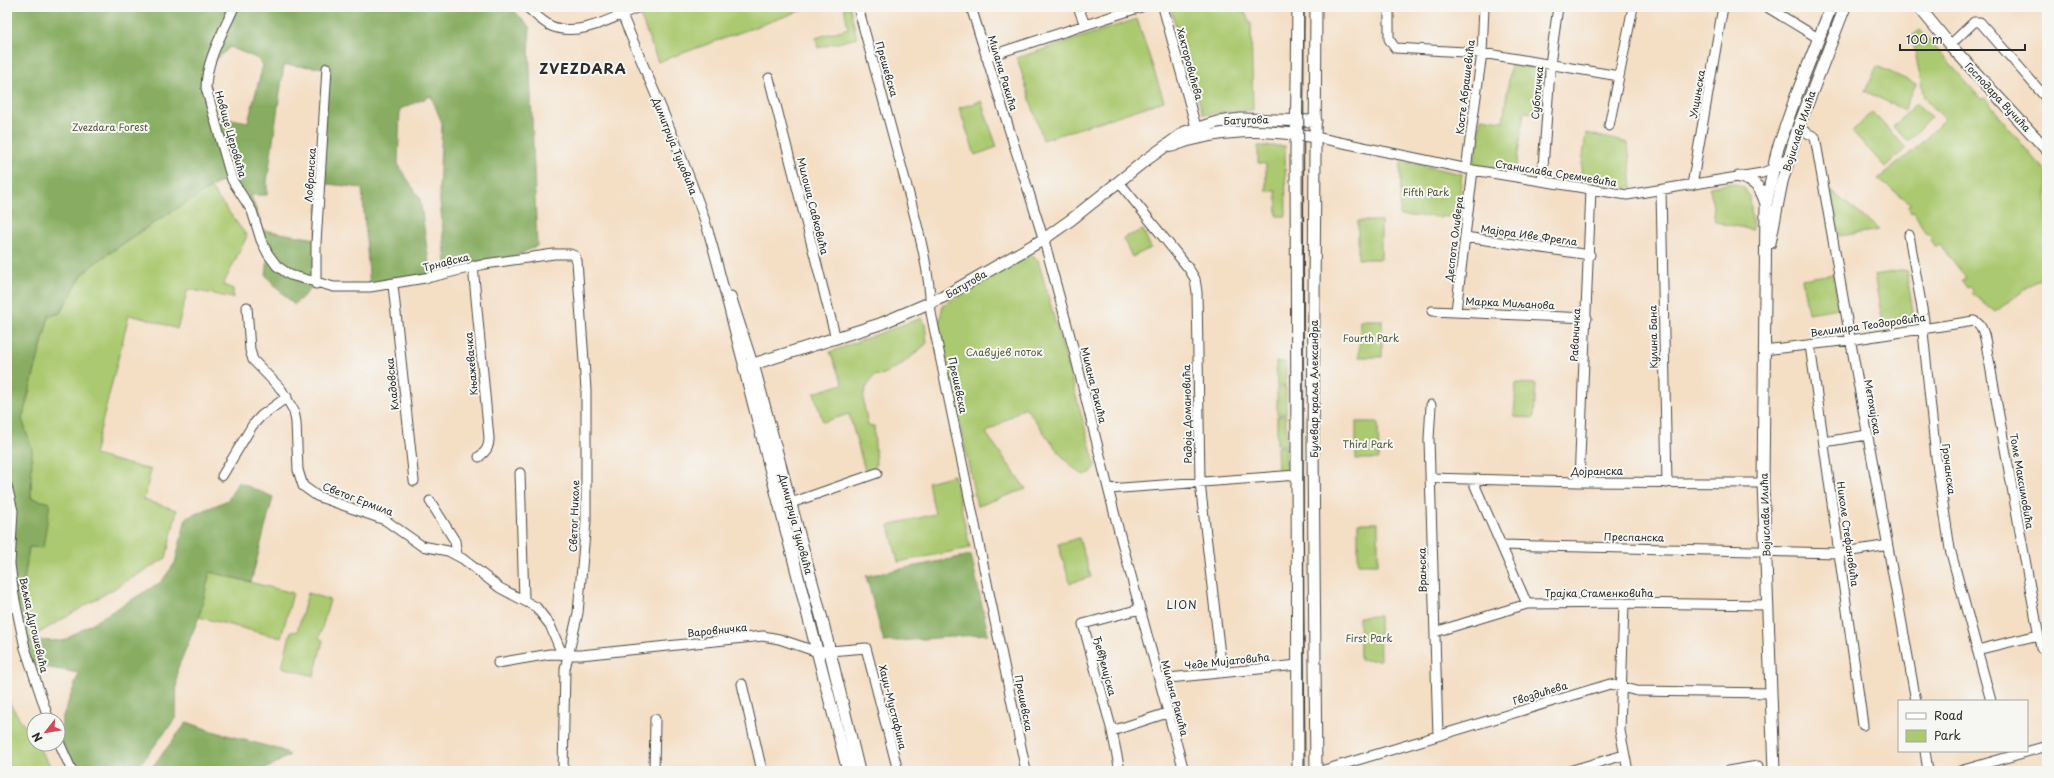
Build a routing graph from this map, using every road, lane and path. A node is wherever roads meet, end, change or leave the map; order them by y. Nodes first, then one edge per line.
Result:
1 (234, 7) edge
2 (527, 7) edge
3 (639, 7) edge
4 (858, 7) edge
5 (971, 7) edge
6 (1078, 7) edge
7 (1141, 7) edge
8 (1163, 7) edge
9 (1298, 7) edge
10 (1316, 7) edge
11 (1389, 7) edge
12 (1484, 7) edge
13 (1558, 7) edge
14 (1633, 7) edge
15 (1723, 7) edge
16 (1767, 7) edge
17 (1831, 7) edge
18 (1845, 7) edge
19 (1919, 7) edge
20 (620, 10) edge
21 (1085, 25) junction
22 (1818, 38) junction
23 (1950, 45) junction
24 (1482, 53) junction
25 (986, 57) junction
26 (1551, 63) junction
27 (328, 68) dead end
28 (1619, 76) junction
29 (769, 78) dead end
30 (2047, 99) edge
31 (1297, 120) junction
32 (1316, 121) junction
33 (1609, 126) dead end
34 (1196, 127) junction
35 (1798, 128) junction
36 (1297, 134) junction
37 (1315, 137) junction
38 (1161, 150) junction
39 (2047, 150) edge
40 (1789, 156) junction
41 (1469, 170) junction
42 (1772, 170) junction
43 (1739, 177) junction
44 (1542, 181) junction
45 (1119, 182) junction
46 (1692, 185) junction
47 (1591, 189) junction
48 (1661, 190) junction
49 (1766, 205) junction
50 (1909, 235) dead end
51 (1465, 237) junction
52 (1044, 239) junction
53 (1590, 255) junction
54 (1766, 259) junction
55 (577, 261) joint
56 (473, 266) junction
57 (316, 284) junction
58 (392, 284) junction
59 (931, 303) junction
60 (247, 307) dead end
61 (1432, 310) dead end
62 (1456, 311) junction
63 (1587, 318) junction
64 (1974, 321) joint
65 (1923, 328) junction
66 (836, 339) junction
67 (1850, 340) junction
68 (1810, 345) junction
69 (1764, 350) junction
70 (749, 366) junction
71 (287, 397) junction
72 (1431, 405) dead end
73 (1868, 435) junction
74 (1824, 442) junction
75 (479, 457) dead end
76 (520, 472) dead end
77 (877, 473) dead end
78 (1297, 475) junction
79 (222, 476) dead end
80 (1430, 478) junction
81 (1472, 479) junction
82 (414, 481) dead end
83 (1579, 482) junction
84 (1667, 482) junction
85 (1200, 483) junction
86 (1763, 483) junction
87 (7, 486) edge
88 (1109, 489) junction
89 (430, 501) dead end
90 (791, 503) junction
91 (1501, 546) junction
92 (1886, 546) junction
93 (1766, 552) junction
94 (1839, 553) junction
95 (457, 555) junction
96 (524, 599) junction
97 (1624, 603) junction
98 (1527, 604) junction
99 (1768, 605) junction
100 (1140, 609) junction
101 (1435, 632) junction
102 (2038, 635) junction
103 (866, 648) joint
104 (2041, 648) dead end
105 (1977, 650) junction
106 (818, 652) junction
107 (830, 652) junction
108 (568, 654) junction
109 (498, 662) dead end
110 (1298, 665) junction
111 (1222, 672) junction
112 (1159, 679) junction
113 (742, 684) dead end
114 (1622, 686) junction
115 (1771, 693) junction
116 (1916, 700) edge
117 (1991, 700) edge
118 (46, 712) edge
119 (1168, 713) junction
120 (655, 719) dead end
121 (1863, 725) dead end
122 (1112, 730) junction
123 (1438, 735) junction
124 (2047, 746) edge
125 (2028, 750) edge
126 (63, 752) edge
127 (1925, 752) edge
128 (2016, 752) edge
129 (2006, 754) edge
130 (1624, 755) junction
131 (1758, 766) dead end
132 (1978, 768) edge
133 (72, 771) edge
134 (563, 771) edge
135 (654, 771) edge
136 (762, 771) edge
137 (848, 771) edge
138 (859, 771) edge
139 (898, 771) edge
140 (1026, 771) edge
141 (1120, 771) edge
142 (1184, 771) edge
143 (1298, 771) edge
144 (1316, 771) edge
145 (1321, 771) edge
146 (1569, 771) edge
147 (1628, 771) edge
148 (1728, 771) edge
149 (1774, 771) edge
150 (1928, 771) edge
151 (1960, 771) edge

1 - 57 street, Новице Церовића
2 - 20 street
3 - 20 street
4 - 59 street, Прешевска
5 - 25 street, Милана Ракића
6 - 21 street
7 - 21 street
8 - 34 street, Хекторовићева
9 - 31 main road, Булевар краља Александра
10 - 32 main road, Булевар краља Александра
11 - 24 street
12 - 24 street, Косте Абрашевића
13 - 26 street, Суботичка
14 - 28 street
15 - 46 street, Улцињска
16 - 22 street
17 - 22 main road, Војислава Илића
18 - 35 main road, Војислава Илића
19 - 23 main road, Господара Вучића
20 - 70 street, Димитрија Туцовића
21 - 25 street
22 - 42 main road, Војислава Илића
23 - 30 street
23 - 39 main road, Господара Вучића
24 - 26 street
24 - 41 street, Косте Абрашевића
25 - 52 street, Милана Ракића
26 - 28 street
26 - 44 street, Суботичка
27 - 57 street, Ловранска
28 - 33 street
29 - 66 street, Милоша Савковића
31 - 32 main road, Батутова
31 - 34 main road, Батутова
31 - 36 main road, Булевар краља Александра
32 - 37 main road, Булевар краља Александра
34 - 38 main road, Батутова
35 - 40 main road, Војислава Илића
35 - 67 street, Метохијска
36 - 37 main road, Батутова
36 - 38 main road, Батутова
36 - 78 main road, Булевар краља Александра
37 - 41 street, Станислава Сремчевића
37 - 144 main road, Булевар краља Александра
38 - 45 main road, Батутова
40 - 42 street, Станислава Сремчевића
40 - 54 main road, Војислава Илића
41 - 44 street, Станислава Сремчевића
41 - 51 street, Деспота Оливера
42 - 43 street, Станислава Сремчевића
42 - 49 main road, Војислава Илића
43 - 46 street, Станислава Сремчевића
43 - 49 main road
44 - 47 street, Станислава Сремчевића
45 - 52 main road, Батутова
45 - 85 street, Радоја Домановића
46 - 48 street, Станислава Сремчевића
47 - 48 street, Станислава Сремчевића
47 - 53 street, Раваничка
48 - 84 street, Кулина Бана
49 - 54 main road, Војислава Илића
50 - 65 street, Грочанска
51 - 53 street, Мајора Иве Фрегла
51 - 62 street, Деспота Оливера
52 - 59 main road, Батутова
52 - 88 street, Милана Ракића
53 - 63 street, Раваничка
54 - 69 main road, Војислава Илића
55 - 56 street, Трнавска
55 - 108 street, Светог Николе
56 - 58 street, Трнавска
56 - 75 street, Књажевачка
57 - 58 street, Трнавска
58 - 82 street, Кладовска
59 - 66 main road, Батутова
59 - 140 street, Прешевска
60 - 71 street, Светог Ермила
61 - 62 street, Марка Миљанова
62 - 63 street, Марка Миљанова
63 - 83 street, Раваничка
64 - 65 street, Велимира Теодоровића
64 - 102 street, Томе Максимовића
65 - 67 street, Велимира Теодоровића
65 - 105 street, Грочанска
66 - 70 main road, Батутова
67 - 68 street, Велимира Теодоровића
67 - 73 street, Метохијска
68 - 69 street, Велимира Теодоровића
68 - 74 street, Николе Стефановића
69 - 86 main road, Војислава Илића
70 - 90 main road, Димитрија Туцовића
70 - 106 main road, Димитрија Туцовића
71 - 79 street
71 - 95 street, Светог Ермила
72 - 80 street, Врањска
73 - 74 street
73 - 92 street, Метохијска
74 - 94 street, Николе Стефановића
76 - 96 street
77 - 90 street
78 - 85 street
78 - 110 main road, Булевар краља Александра
80 - 81 street, Дојранска
80 - 101 street, Врањска
81 - 83 street, Дојранска
81 - 91 street
83 - 84 street, Дојранска
84 - 86 street, Дојранска
85 - 88 street
85 - 111 street, Радоја Домановића
86 - 93 main road, Војислава Илића
87 - 118 street, Вељка Дугошевића
88 - 100 street, Милана Ракића
89 - 95 street
90 - 107 main road, Димитрија Туцовића
91 - 93 street, Преспанска
91 - 98 street
92 - 94 street, Преспанска
92 - 116 street, Метохијска
93 - 94 street, Преспанска
93 - 99 main road, Војислава Илића
94 - 121 street, Николе Стефановића
95 - 96 street, Светог Ермила
96 - 108 street, Светог Ермила
97 - 98 street, Трајка Стаменковића
97 - 99 street, Трајка Стаменковића
97 - 114 street
98 - 101 street, Трајка Стаменковића
99 - 115 main road, Војислава Илића
100 - 112 street, Милана Ракића
100 - 122 street, Ђевђелијска
101 - 123 street, Врањска
102 - 104 street, Томе Максимовића
102 - 105 street
103 - 107 street, Варовничка
103 - 139 street, Хаџи-Мустафина
105 - 117 street, Грочанска
106 - 107 street, Варовничка
106 - 108 street, Варовничка
106 - 137 main road, Димитрија Туцовића
107 - 138 main road, Димитрија Туцовића
108 - 109 street, Варовничка
108 - 134 street, Светог Николе
110 - 111 street, Чеде Мијатовића
110 - 143 main road, Булевар краља Александра
111 - 112 street, Чеде Мијатовића
112 - 119 street, Милана Ракића
113 - 136 street
114 - 115 street, Гвоздићева
114 - 123 street, Гвоздићева
114 - 130 street
115 - 149 main road, Војислава Илића
119 - 122 street
119 - 142 street, Милана Ракића
120 - 135 street
122 - 141 street, Ђевђелијска
123 - 145 street, Гвоздићева
124 - 125 street
126 - 133 street
127 - 150 street
128 - 129 street
129 - 132 street
130 - 146 street
130 - 147 street
131 - 148 street
132 - 151 street

